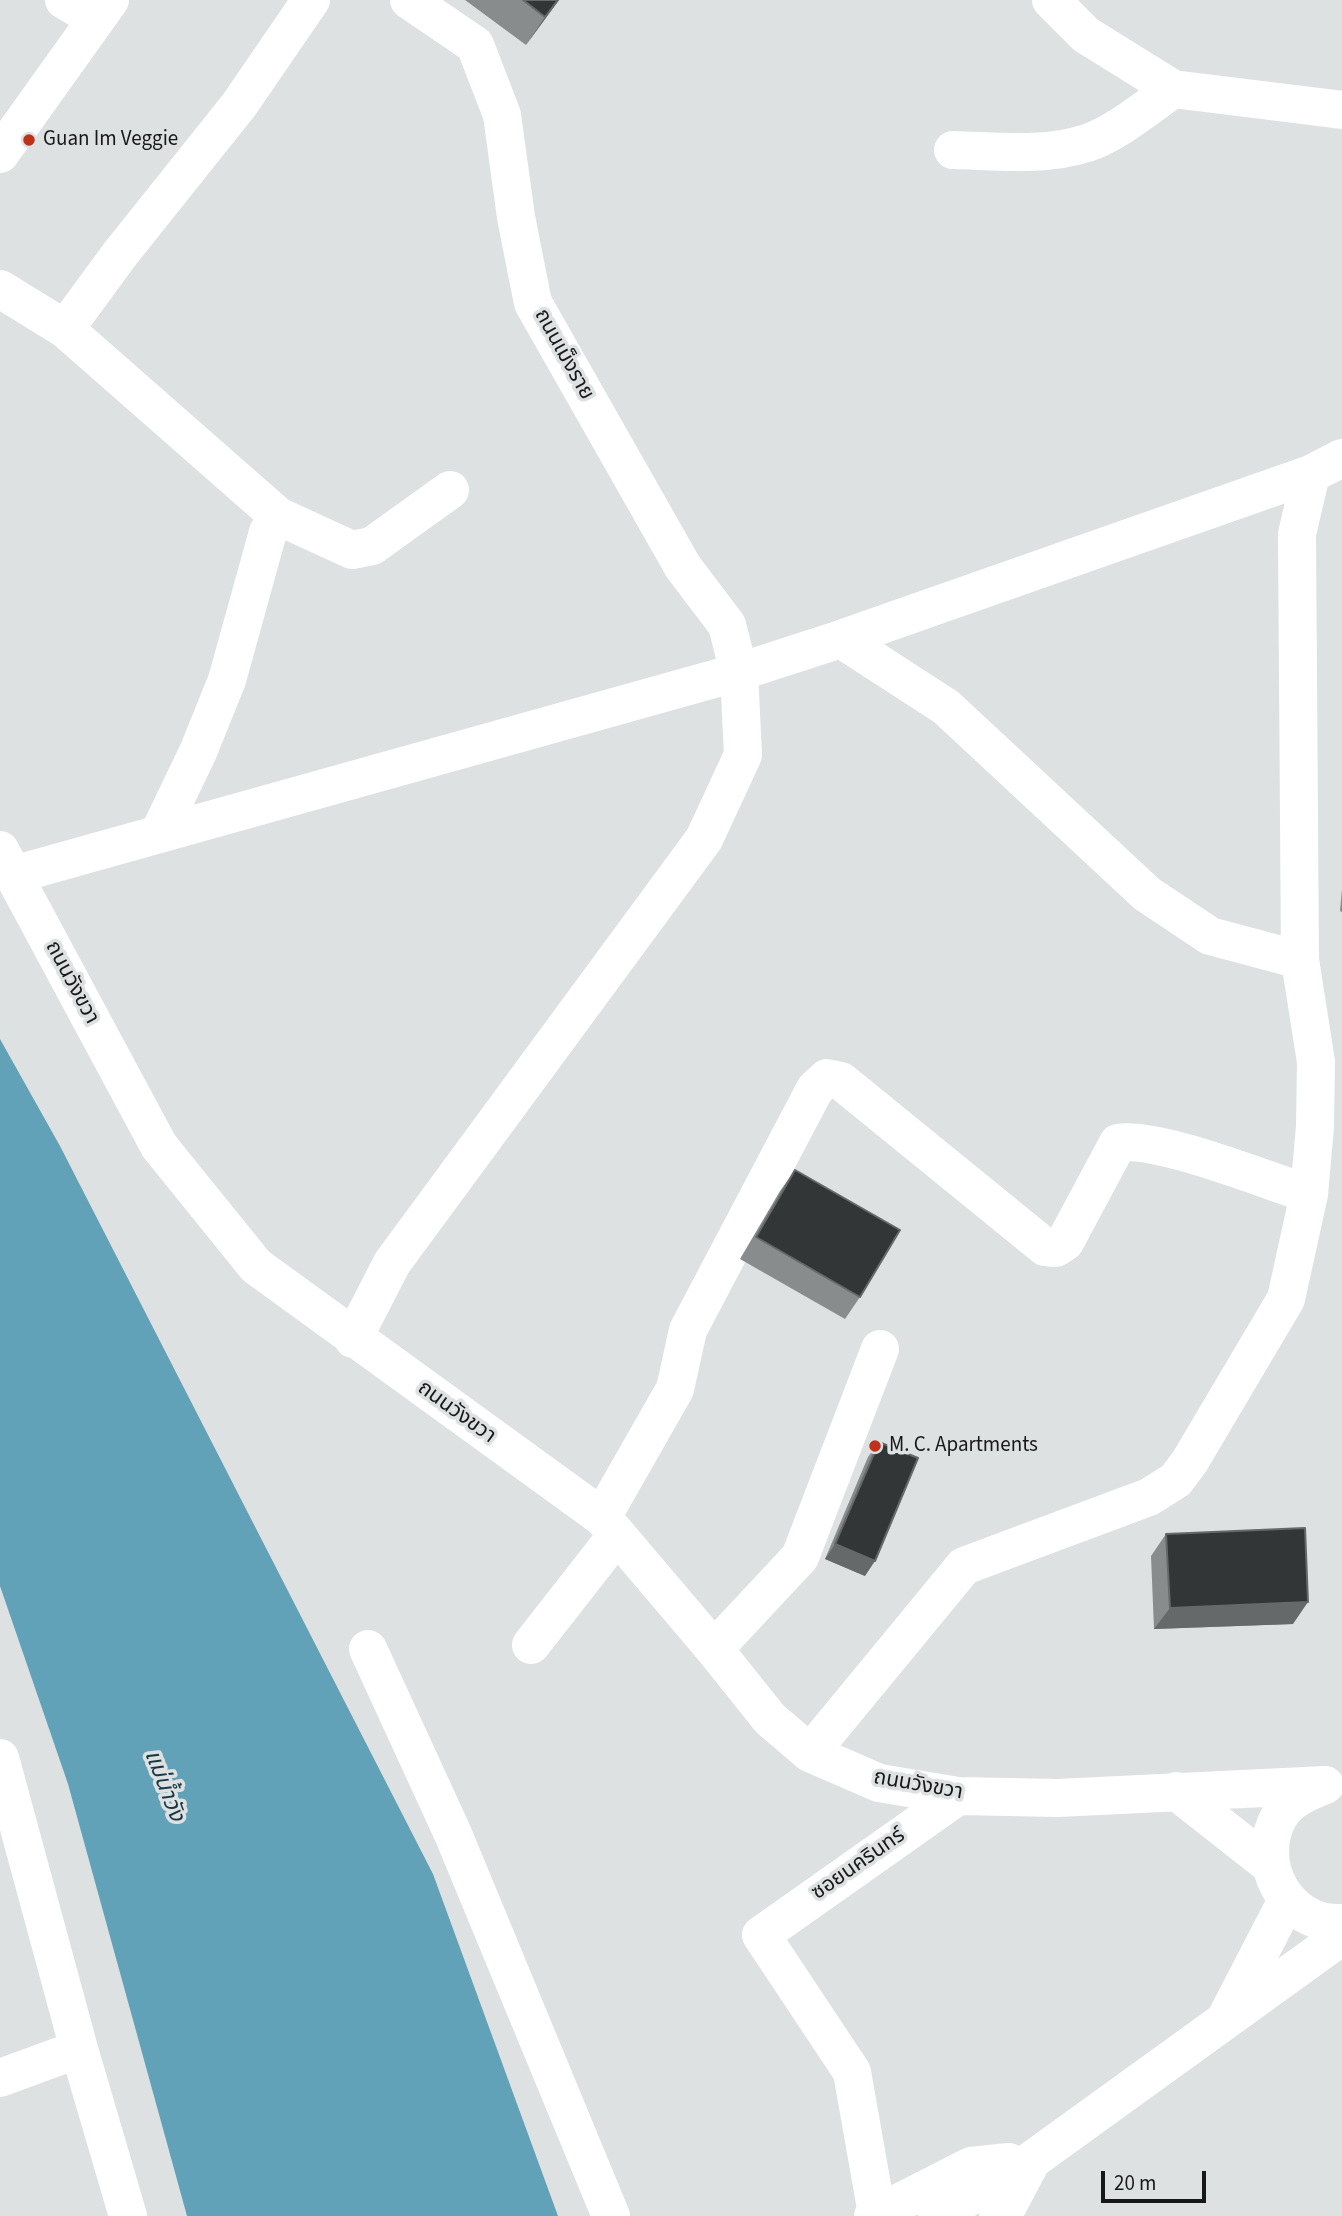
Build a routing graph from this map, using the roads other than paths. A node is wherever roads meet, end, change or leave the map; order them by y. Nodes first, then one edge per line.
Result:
1 (311, 0) edge
2 (409, 0) edge
3 (1051, 0) edge
4 (90, 6) edge
5 (1173, 89) junction
6 (1342, 110) edge
7 (2, 150) edge
8 (953, 150) dead end
9 (0, 289) edge
10 (65, 329) junction
11 (1326, 466) edge
12 (450, 490) dead end
13 (278, 516) junction
14 (841, 639) junction
15 (739, 672) junction
16 (159, 833) junction
17 (6, 862) edge
18 (1300, 960) junction
19 (1329, 1062) edge
20 (1308, 1194) junction
21 (353, 1339) junction
22 (880, 1349) dead end
23 (609, 1526) junction
24 (531, 1645) dead end
25 (368, 1649) dead end
26 (714, 1649) junction
27 (810, 1754) junction
28 (0, 1758) edge
29 (1333, 1784) edge
30 (1176, 1791) junction
31 (958, 1796) junction
32 (1270, 1865) junction
33 (1287, 1900) junction
34 (1342, 1923) edge
35 (1342, 1936) edge
36 (1224, 2022) junction
37 (79, 2049) junction
38 (0, 2078) edge
39 (1032, 2160) junction
40 (875, 2215) edge
41 (1004, 2215) edge
42 (128, 2216) edge
43 (611, 2216) edge
44 (937, 2216) edge

1 - 10 street
2 - 15 street, ถนนเม็งราย
3 - 5 street
4 - 7 street
5 - 6 street
5 - 8 street
9 - 10 street
10 - 13 street
11 - 14 street
11 - 18 street
12 - 13 street
13 - 16 street
14 - 15 street
14 - 18 street
15 - 16 street
15 - 21 street, ถนนเม็งราย
16 - 17 street
17 - 21 street, ถนนวังขวา
18 - 19 street
19 - 20 street
20 - 23 street
20 - 27 street
21 - 23 street, ถนนวังขวา
22 - 26 street
23 - 24 street
23 - 26 street, ถนนวังขวา
25 - 43 street
26 - 27 street, ถนนวังขวา
27 - 31 street, ถนนวังขวา
28 - 37 street
29 - 30 street
29 - 32 street
30 - 31 street, ถนนวังขวา
30 - 32 street
31 - 40 street, ซอยนครินทร์
32 - 33 street
33 - 34 street
33 - 36 street
35 - 36 street
36 - 39 street
37 - 38 street
37 - 42 street
39 - 40 street
39 - 41 street
39 - 44 street

